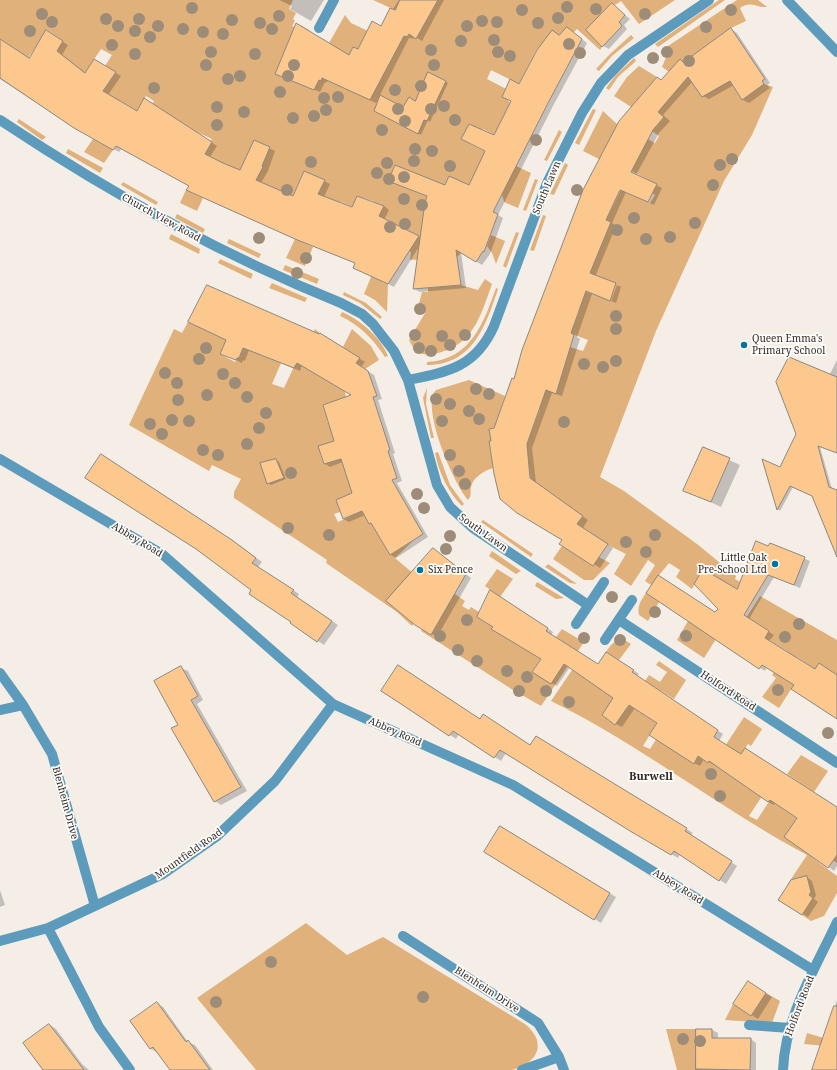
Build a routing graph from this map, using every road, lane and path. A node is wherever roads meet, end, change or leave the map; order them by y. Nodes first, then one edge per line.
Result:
1 (334, 0) edge
2 (709, 0) edge
3 (787, 0) edge
4 (319, 28) dead end
5 (837, 52) edge
6 (0, 120) edge
7 (330, 298) joint
8 (408, 380) junction
9 (0, 459) edge
10 (604, 582) dead end
11 (632, 600) dead end
12 (588, 605) junction
13 (619, 620) junction
14 (576, 624) dead end
15 (605, 640) dead end
16 (0, 673) edge
17 (333, 704) junction
18 (23, 705) junction
19 (0, 710) edge
20 (837, 763) edge
21 (95, 906) junction
22 (837, 922) edge
23 (48, 928) junction
24 (403, 936) dead end
25 (0, 941) edge
26 (813, 970) junction
27 (748, 1026) dead end
28 (790, 1028) junction
29 (559, 1057) junction
30 (130, 1070) edge
31 (522, 1070) edge
32 (564, 1070) edge
33 (783, 1070) edge

1 - 4 street
2 - 8 street, South Lawn
3 - 5 street
6 - 7 street, Church View Road
7 - 8 street, South Lawn
8 - 12 street, South Lawn
9 - 17 street, Abbey Road
10 - 12 street
11 - 13 street
12 - 14 street
13 - 15 street
13 - 20 street, Holford Road
16 - 18 street, Blenheim Drive
17 - 21 street, Mountfield Road
17 - 26 street, Abbey Road
18 - 19 street
18 - 21 street, Blenheim Drive
21 - 23 street, Mountfield Road
22 - 26 street, Holford Road
23 - 25 street, Mountfield Road
23 - 30 street
24 - 29 street, Blenheim Drive
26 - 28 street, Holford Road
27 - 28 street
28 - 33 street, Holford Road
29 - 31 street
29 - 32 street, Blenheim Drive

